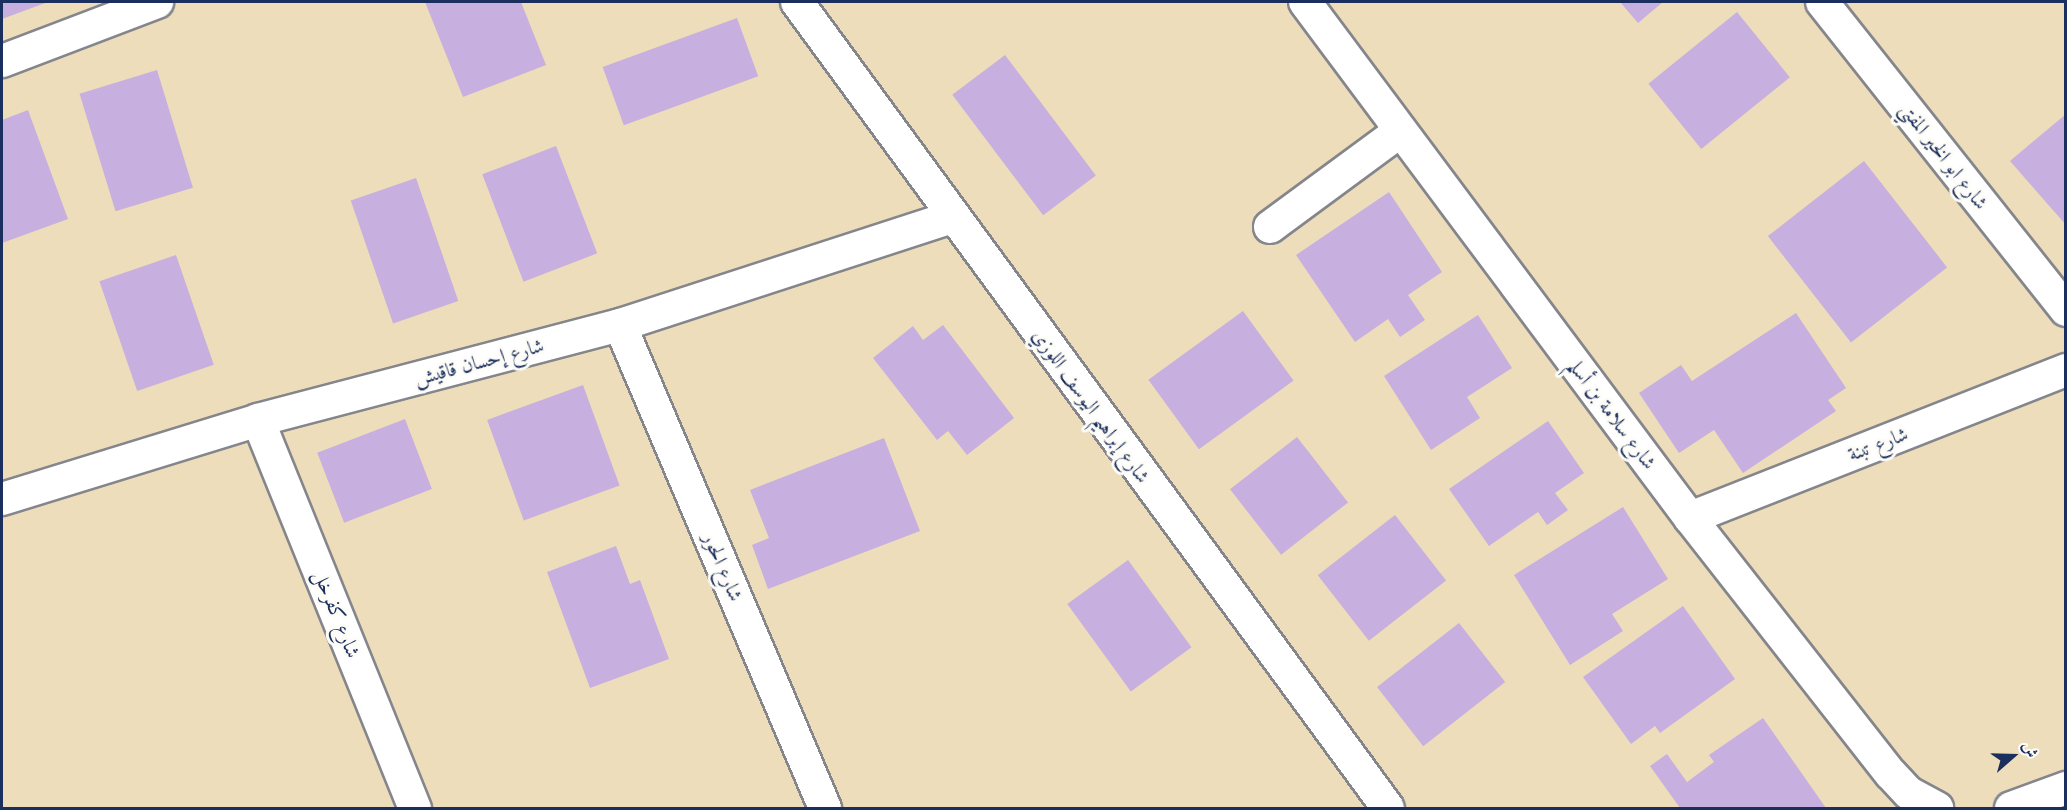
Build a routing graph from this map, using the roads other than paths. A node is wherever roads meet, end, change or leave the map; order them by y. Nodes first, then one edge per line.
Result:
1 (157, 2) edge
2 (797, 2) edge
3 (1305, 2) edge
4 (1822, 2) edge
5 (2, 61) edge
6 (1400, 131) junction
7 (953, 217) junction
8 (1270, 227) dead end
9 (2066, 310) edge
10 (620, 325) junction
11 (2066, 370) edge
12 (258, 420) junction
13 (2, 499) edge
14 (1690, 518) junction
15 (2066, 788) edge
16 (415, 808) edge
17 (825, 808) edge
18 (1388, 808) edge
19 (1937, 808) edge
20 (2011, 808) edge

1 - 5 street
2 - 7 street, شارع إبراهيم اليوسف اللوزي
3 - 6 street, شارع سلامة بن أسلم
4 - 9 street, شارع ابو الخير المفتي
6 - 8 street
6 - 14 street, شارع سلامة بن أسلم
7 - 10 street, شارع إحسان قاقيش
7 - 18 street, شارع إبراهيم اليوسف اللوزي
10 - 12 street, شارع إحسان قاقيش
10 - 17 street, شارع الحور
11 - 14 street, شارع تبنة
12 - 13 street, شارع إحسان قاقيش
12 - 16 street, شارع كفرخل
14 - 19 street, شارع سلامة بن أسلم
15 - 20 street

